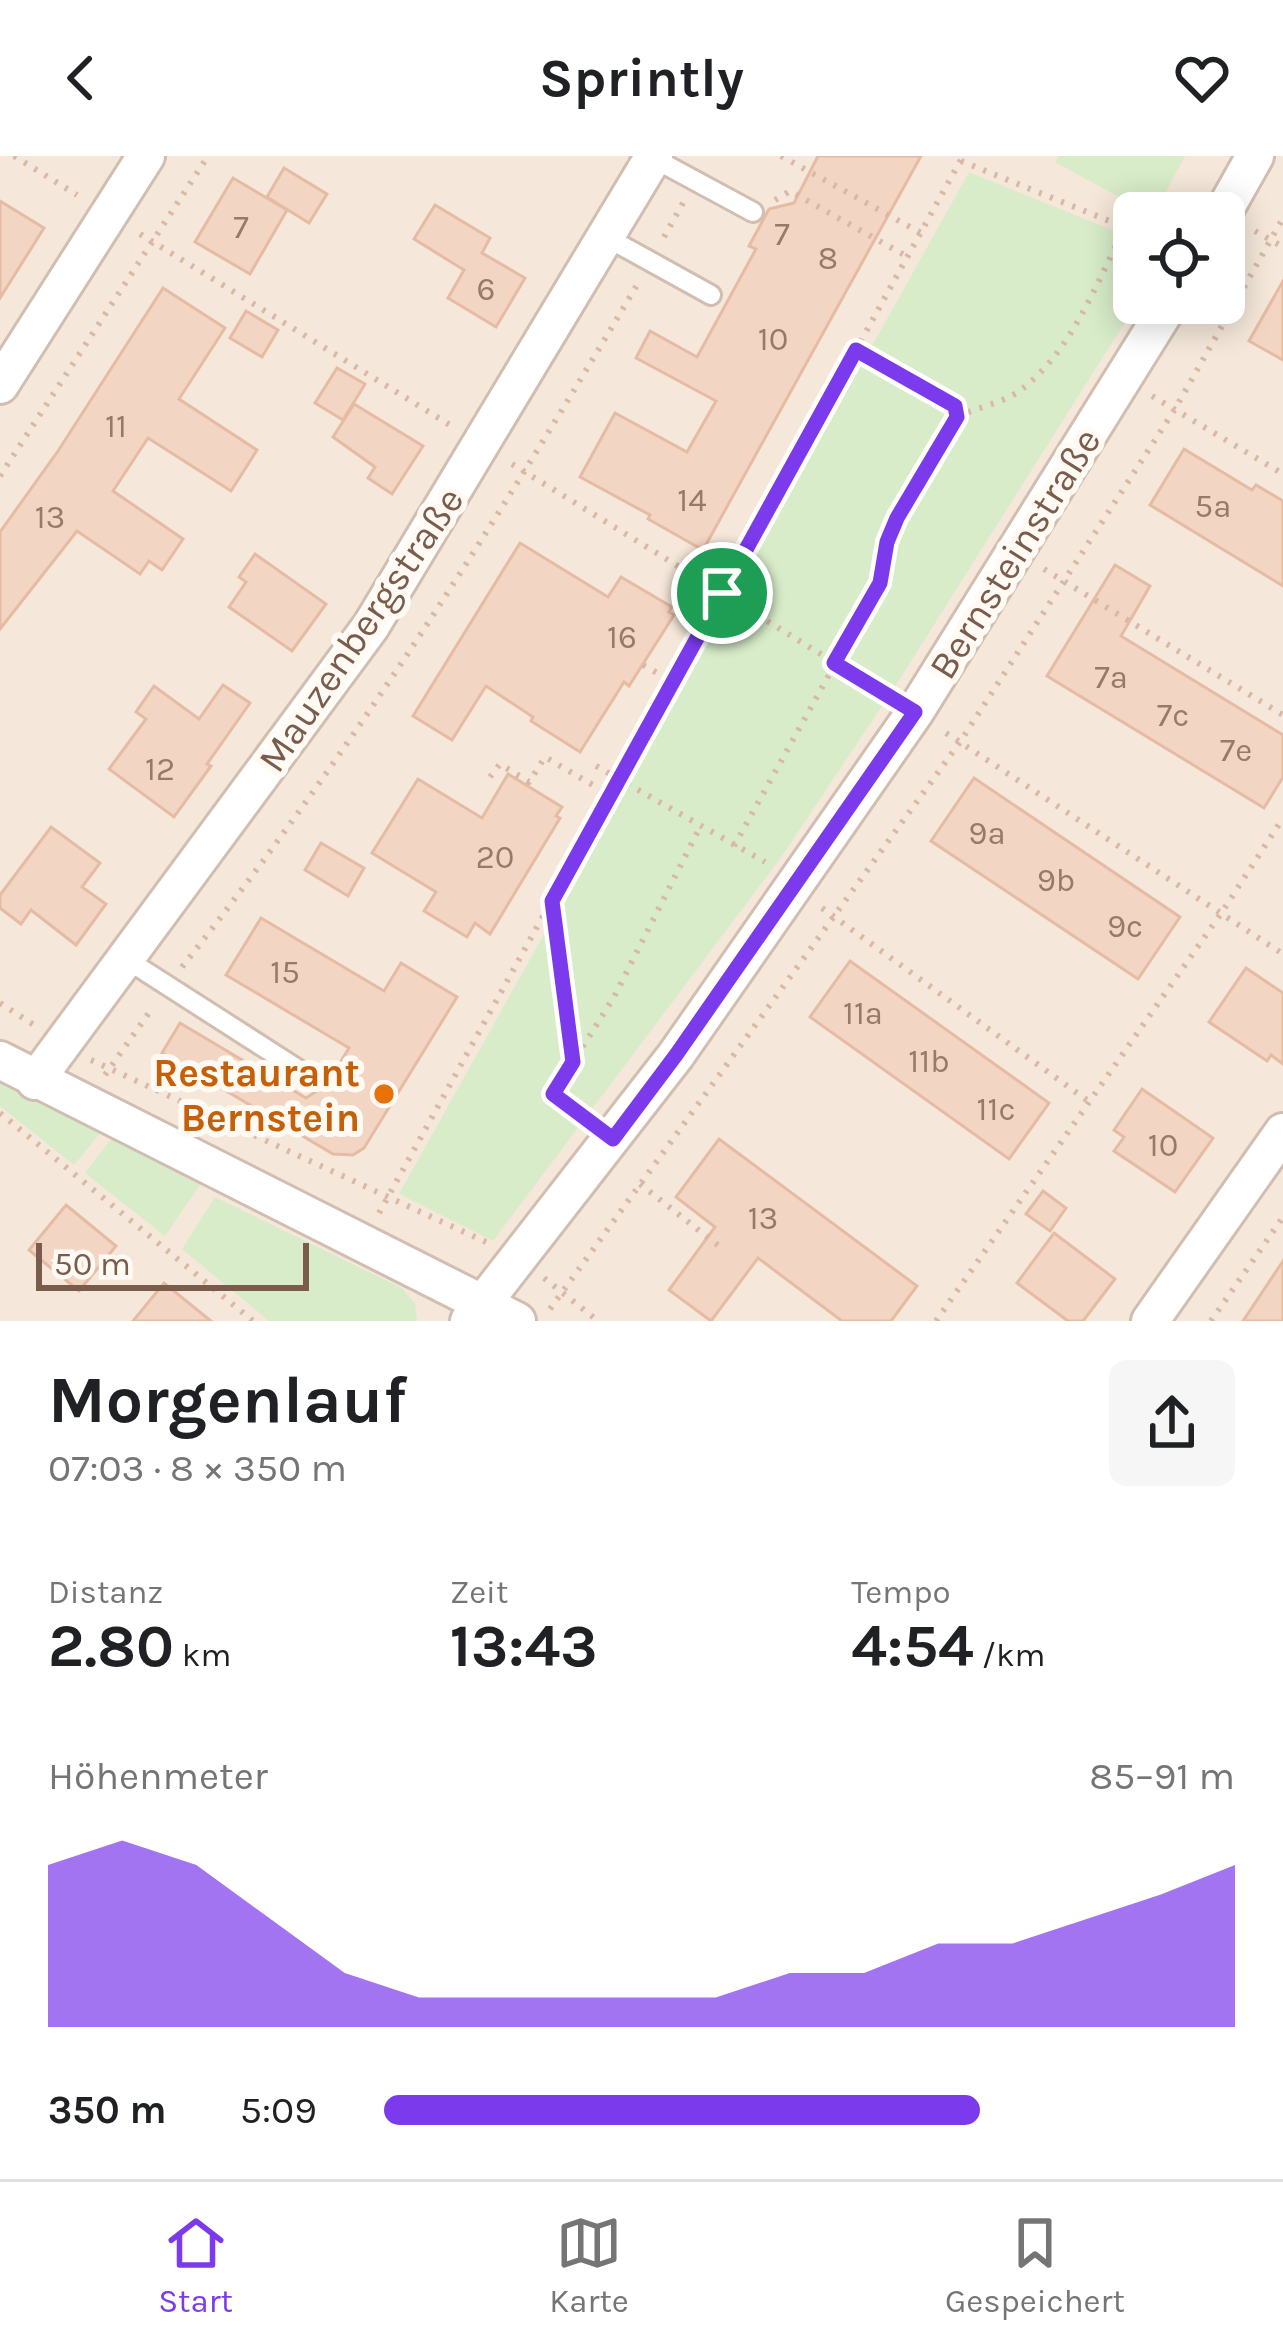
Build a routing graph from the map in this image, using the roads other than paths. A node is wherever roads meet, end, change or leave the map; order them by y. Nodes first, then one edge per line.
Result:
1 (146, 156) edge
2 (1255, 156) edge
3 (654, 157) edge
4 (1235, 192) edge
5 (753, 212) road end
6 (608, 238) junction
7 (711, 296) dead end
8 (1156, 324) edge
9 (0, 385) edge
10 (126, 959) junction
11 (0, 1060) edge
12 (310, 1077) dead end
13 (35, 1081) junction
14 (1283, 1132) edge
15 (477, 1312) edge
16 (517, 1321) edge
17 (1150, 1321) edge

1 - 9 street
2 - 4 street
3 - 5 lane
3 - 6 street, Mauzenbergstraße
6 - 7 lane
6 - 10 street, Mauzenbergstraße
8 - 15 street, Bernsteinstraße
10 - 12 lane
10 - 13 street, Mauzenbergstraße
11 - 13 street
13 - 15 street
14 - 17 street
15 - 16 street

